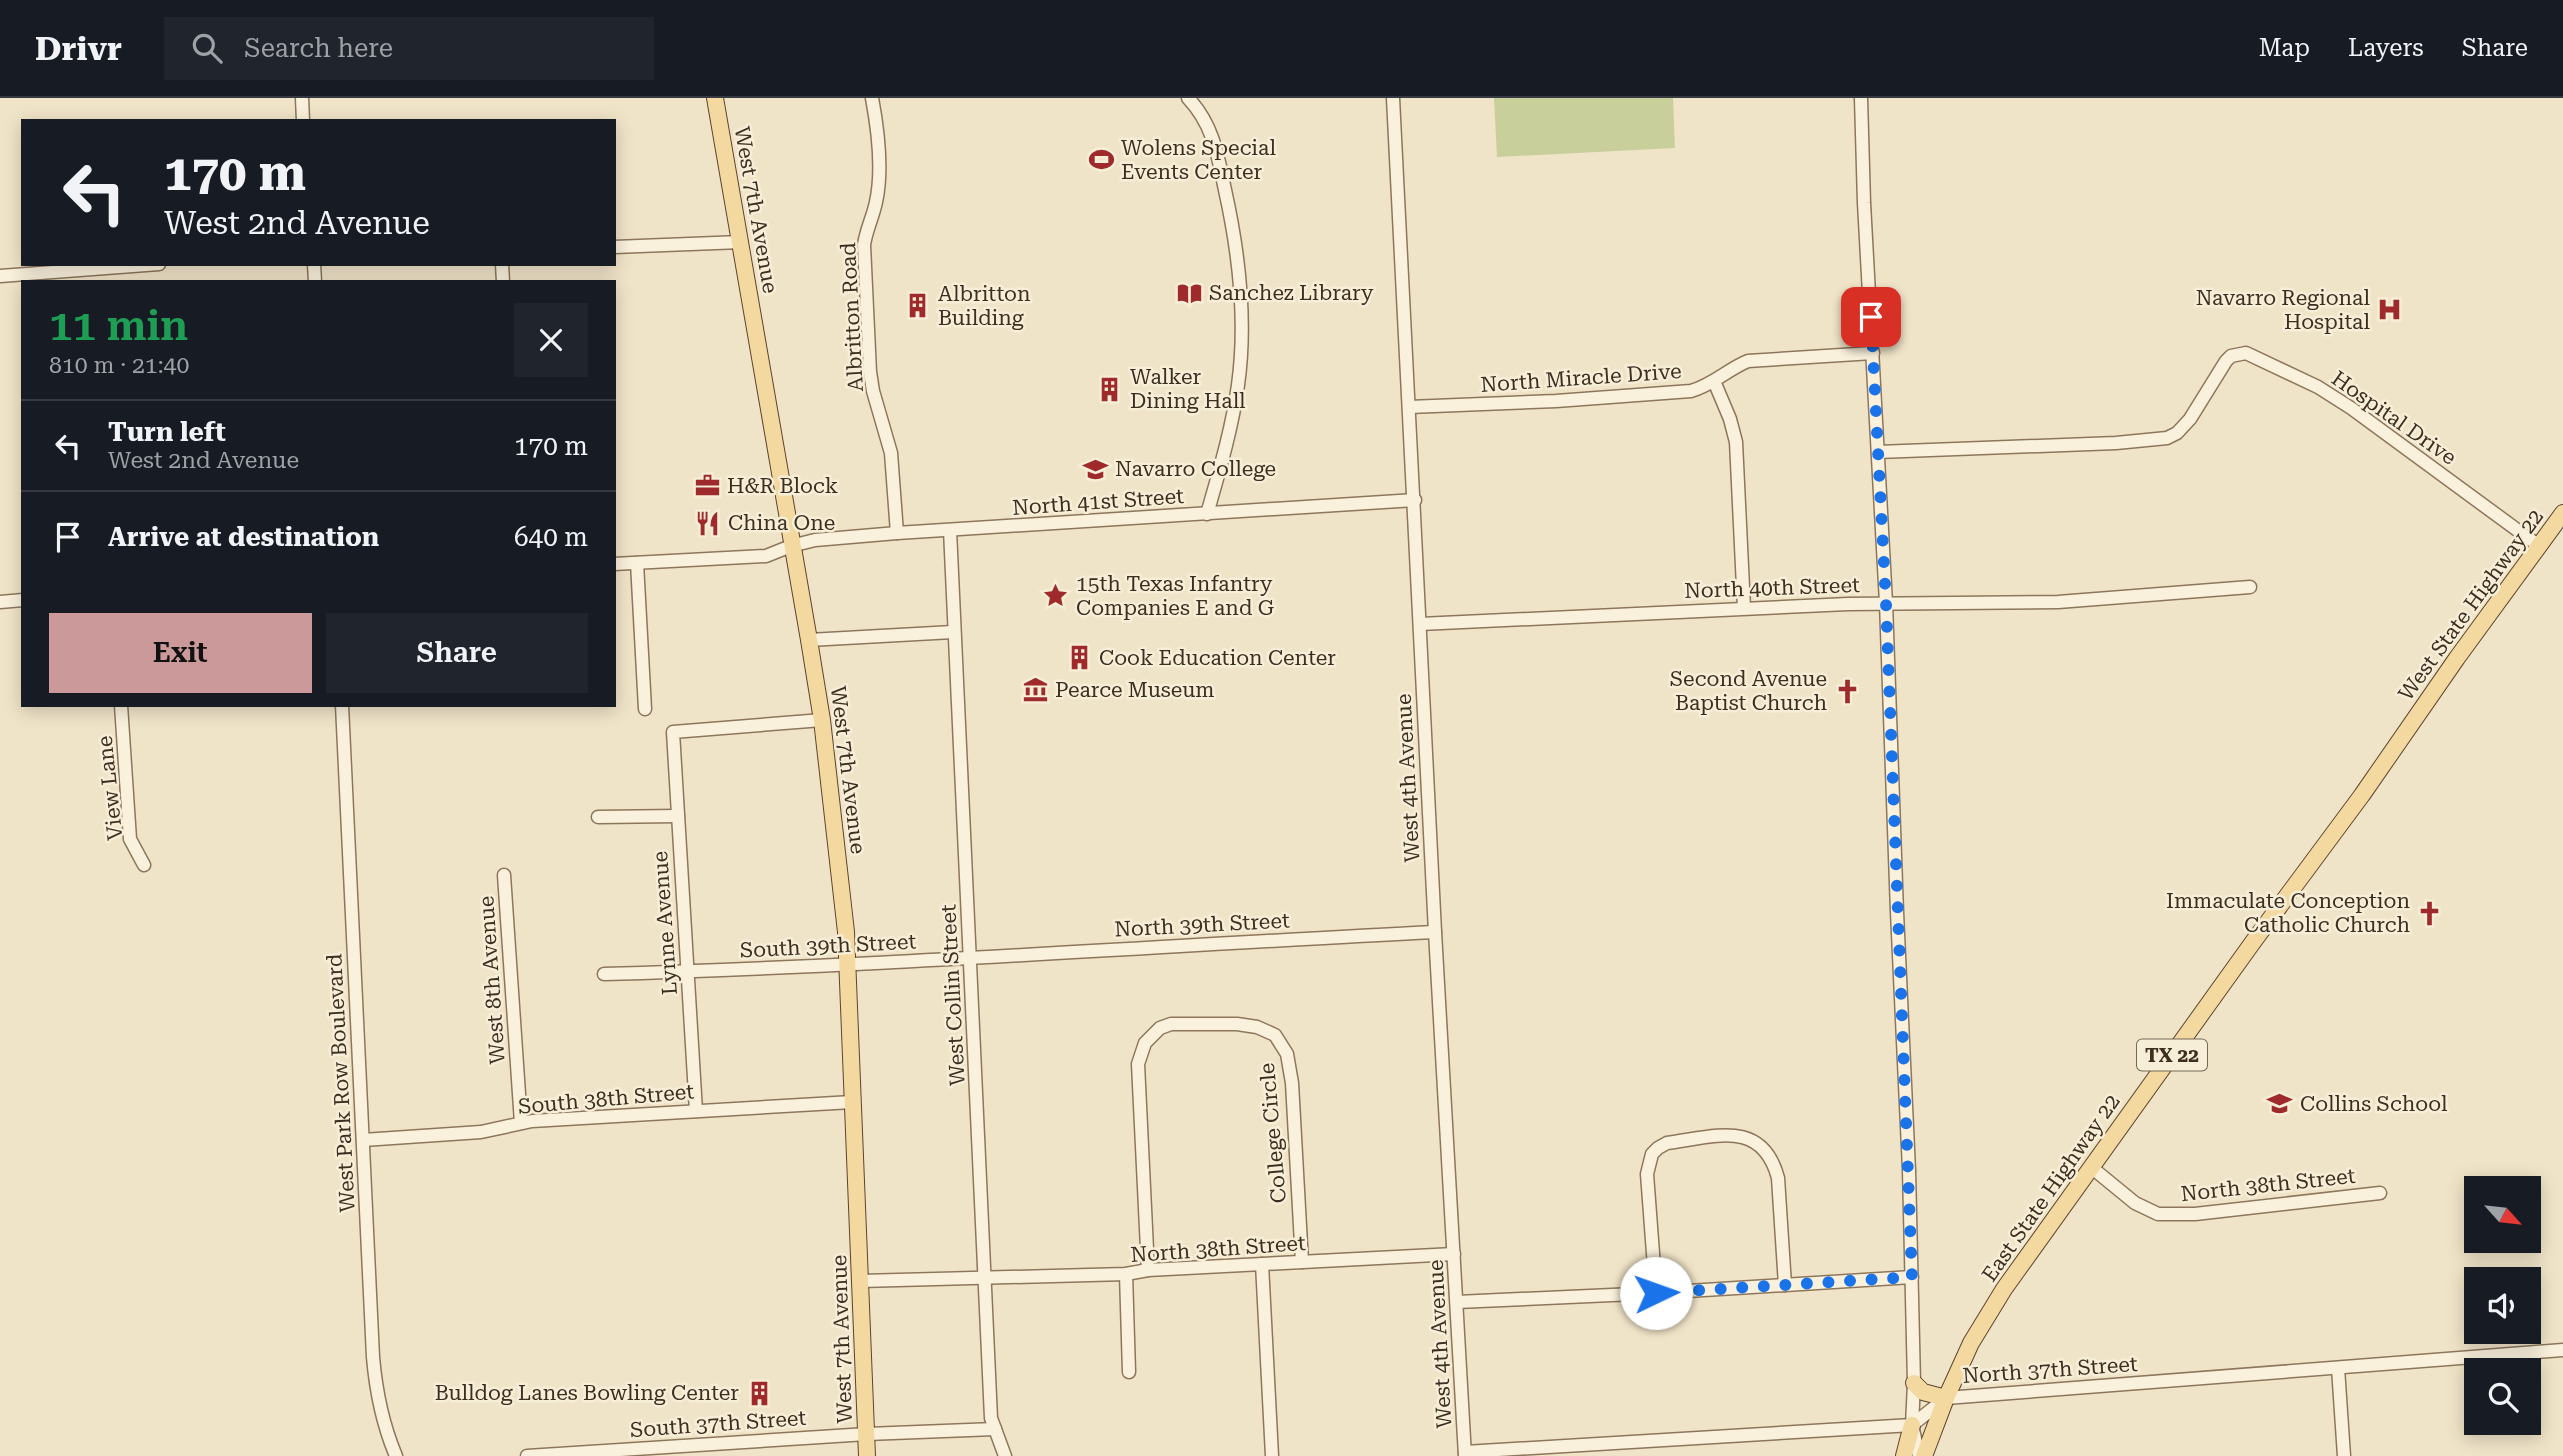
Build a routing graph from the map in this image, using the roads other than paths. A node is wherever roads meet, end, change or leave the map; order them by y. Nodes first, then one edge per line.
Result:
1 (302, 98) edge
2 (715, 98) edge
3 (873, 98) edge
4 (1188, 98) edge
5 (1393, 98) edge
6 (1861, 98) edge
7 (303, 119) edge
8 (741, 242) junction
9 (616, 247) edge
10 (140, 266) edge
11 (121, 268) junction
12 (0, 276) edge
13 (122, 280) edge
14 (1873, 353) junction
15 (1714, 380) junction
16 (1409, 407) junction
17 (1878, 452) junction
18 (1415, 500) junction
19 (2563, 513) edge
20 (1207, 514) junction
21 (950, 530) junction
22 (897, 533) junction
23 (2539, 545) junction
24 (791, 546) junction
25 (637, 563) junction
26 (616, 564) edge
27 (2250, 587) dead end
28 (21, 600) edge
29 (0, 602) edge
30 (1886, 603) junction
31 (1744, 608) junction
32 (1420, 624) junction
33 (953, 632) junction
34 (809, 640) junction
35 (121, 707) edge
36 (342, 707) edge
37 (645, 709) dead end
38 (822, 720) junction
39 (2413, 722) joint
40 (678, 816) junction
41 (598, 817) dead end
42 (144, 866) dead end
43 (504, 875) dead end
44 (1435, 932) junction
45 (971, 958) junction
46 (848, 965) junction
47 (687, 971) junction
48 (604, 974) dead end
49 (852, 1102) junction
50 (696, 1111) junction
51 (521, 1123) junction
52 (363, 1140) junction
53 (2091, 1167) junction
54 (2380, 1193) dead end
55 (1454, 1254) junction
56 (1302, 1262) junction
57 (1262, 1264) junction
58 (1147, 1270) junction
59 (1126, 1274) junction
60 (1912, 1277) junction
61 (985, 1279) junction
62 (861, 1281) junction
63 (1785, 1285) junction
64 (1656, 1293) junction
65 (1457, 1301) junction
66 (2563, 1350) edge
67 (2339, 1368) junction
68 (1129, 1372) dead end
69 (1914, 1383) junction
70 (1946, 1398) junction
71 (1912, 1425) junction
72 (995, 1429) junction
73 (867, 1434) junction
74 (645, 1452) edge
75 (1465, 1454) edge
76 (396, 1456) edge
77 (527, 1456) edge
78 (867, 1456) edge
79 (1005, 1456) edge
80 (1272, 1456) edge
81 (1904, 1456) edge
82 (1921, 1456) edge
83 (2344, 1456) edge

1 - 7 street
2 - 8 main road, West 7th Avenue
3 - 22 street, Albritton Road
4 - 20 street
5 - 16 street, West 4th Avenue
6 - 14 street
8 - 9 street
8 - 24 main road, West 7th Avenue
10 - 11 street
11 - 12 street
11 - 13 street
14 - 15 street, North Miracle Drive
14 - 17 street
15 - 16 street, North Miracle Drive
15 - 31 street
16 - 18 street, West 4th Avenue
17 - 23 street, Hospital Drive
17 - 30 street
18 - 20 street, North 41st Street
18 - 32 street, West 4th Avenue
19 - 23 main road, West State Highway 22 / TX 22
20 - 21 street, North 41st Street
21 - 22 street, North 41st Street
21 - 33 street, West Collin Street
22 - 24 street, North 41st Street
23 - 39 main road, West State Highway 22 / TX 22
24 - 25 street, North 41st Street
24 - 34 main road, West 7th Avenue
25 - 26 street, North 41st Street
25 - 37 street
27 - 30 street, North 40th Street
28 - 29 street
30 - 31 street, North 40th Street
30 - 60 street
31 - 32 street, North 40th Street
32 - 44 street, West 4th Avenue
33 - 34 street
33 - 45 street, West Collin Street
34 - 38 main road, West 7th Avenue
35 - 42 street, View Lane
36 - 52 street, West Park Row Boulevard
38 - 40 street, Lynne Avenue
38 - 46 main road, West 7th Avenue
39 - 53 main road, East State Highway 22 / TX 22
40 - 41 street
40 - 47 street, Lynne Avenue
43 - 51 street, West 8th Avenue
44 - 45 street, North 39th Street
44 - 55 street, West 4th Avenue
45 - 46 street, South 39th Street
45 - 61 street, West Collin Street
46 - 47 street, South 39th Street
46 - 49 main road, West 7th Avenue
47 - 48 street, South 39th Street
47 - 50 street, Lynne Avenue
49 - 50 street, South 38th Street
49 - 62 main road, West 7th Avenue
50 - 51 street, South 38th Street
51 - 52 street, South 38th Street
52 - 76 street, West Park Row Boulevard
53 - 54 street, North 38th Street
53 - 70 main road, East State Highway 22 / TX 22
55 - 56 street, North 38th Street
55 - 65 street, West 4th Avenue
56 - 57 street, North 38th Street
56 - 58 street, College Circle
57 - 58 street, North 38th Street
57 - 80 street
58 - 59 street, North 38th Street
59 - 61 street, North 38th Street
59 - 68 street
60 - 63 street
60 - 69 street
61 - 62 street
61 - 72 street, West Collin Street
62 - 73 main road, West 7th Avenue
63 - 64 street
63 - 64 street
64 - 65 street
65 - 75 street, West 4th Avenue
66 - 67 street, North 37th Street
67 - 70 street, North 37th Street
67 - 83 street
69 - 70 main road
69 - 71 street
70 - 71 street, North 37th Street
70 - 82 main road, East State Highway 22 / TX 22
71 - 75 street
71 - 81 main road
71 - 82 street
72 - 73 street, South 37th Street
72 - 79 street, West Collin Street
73 - 74 street, South 37th Street
73 - 78 main road, West 7th Avenue
74 - 77 street, South 37th Street

